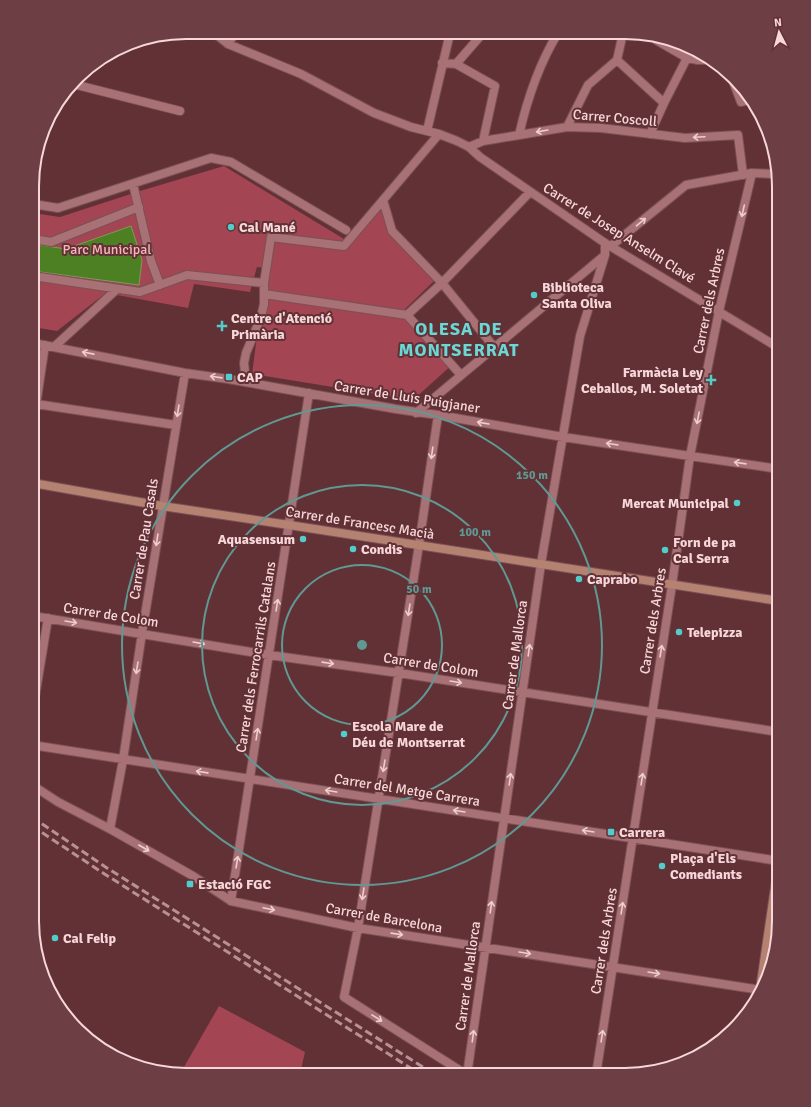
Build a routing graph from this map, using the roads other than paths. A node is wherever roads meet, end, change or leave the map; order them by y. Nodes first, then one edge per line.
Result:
1 (222, 39) edge
2 (231, 39) edge
3 (448, 39) edge
4 (478, 39) edge
5 (555, 39) edge
6 (622, 39) edge
7 (228, 44) junction
8 (663, 44) edge
9 (687, 58) junction
10 (617, 60) junction
11 (701, 60) edge
12 (442, 62) junction
13 (456, 64) junction
14 (79, 85) edge
15 (736, 88) edge
16 (745, 101) edge
17 (664, 102) junction
18 (180, 112) dead end
19 (566, 127) junction
20 (426, 131) junction
21 (439, 134) junction
22 (650, 134) junction
23 (519, 135) junction
24 (483, 141) junction
25 (468, 147) junction
26 (752, 173) junction
27 (772, 174) edge
28 (743, 175) junction
29 (133, 184) junction
30 (530, 192) junction
31 (383, 200) junction
32 (39, 205) edge
33 (139, 207) junction
34 (346, 230) dead end
35 (39, 240) edge
36 (608, 245) junction
37 (605, 255) junction
38 (39, 277) edge
39 (264, 283) junction
40 (442, 283) junction
41 (160, 285) junction
42 (116, 289) junction
43 (264, 294) junction
44 (719, 311) junction
45 (408, 315) junction
46 (39, 344) edge
47 (772, 344) edge
48 (45, 345) junction
49 (54, 347) junction
50 (494, 347) junction
51 (184, 373) junction
52 (461, 375) junction
53 (246, 382) junction
54 (39, 384) edge
55 (309, 393) junction
56 (39, 404) edge
57 (416, 413) junction
58 (438, 415) junction
59 (176, 425) junction
60 (563, 437) junction
61 (690, 456) junction
62 (772, 468) edge
63 (39, 483) edge
64 (162, 506) junction
65 (289, 525) junction
66 (419, 545) junction
67 (541, 564) junction
68 (672, 584) junction
69 (772, 600) edge
70 (39, 617) edge
71 (48, 618) junction
72 (142, 633) junction
73 (269, 655) junction
74 (39, 673) edge
75 (399, 673) junction
76 (523, 692) junction
77 (652, 712) junction
78 (772, 731) edge
79 (39, 746) edge
80 (123, 760) junction
81 (250, 779) junction
82 (39, 790) edge
83 (378, 799) junction
84 (504, 818) junction
85 (110, 829) junction
86 (632, 838) junction
87 (772, 860) edge
88 (231, 901) junction
89 (772, 909) edge
90 (358, 928) junction
91 (486, 947) junction
92 (613, 967) junction
93 (763, 973) edge
94 (754, 991) edge
95 (456, 1068) edge
96 (468, 1068) edge
97 (597, 1068) edge

1 - 7 street, Carrer de Josep Anselm Clavé
2 - 7 street
3 - 12 street
4 - 13 street
5 - 23 street
6 - 10 street
7 - 20 street, Carrer de Josep Anselm Clavé
8 - 9 street
9 - 11 street
9 - 17 street
10 - 17 street
10 - 19 street
12 - 13 street
12 - 20 street
13 - 24 street
14 - 18 street
15 - 16 street
17 - 22 street
19 - 22 street, Carrer Coscoll
19 -> 23 street, Carrer Coscoll
20 - 21 street, Carrer de Josep Anselm Clavé
21 - 25 street, Carrer de Josep Anselm Clavé
21 - 31 street
28 -> 22 street, Carrer Coscoll
23 - 24 street, Carrer Coscoll
24 - 25 street, Carrer Coscoll
25 - 30 street, Carrer de Josep Anselm Clavé
26 - 27 street
26 - 28 street
26 -> 44 street, Carrer dels Arbres
36 -> 28 street
29 - 32 street
29 - 33 street
29 - 34 street
30 - 36 street, Carrer de Josep Anselm Clavé
30 - 40 street
31 - 39 street
31 - 40 street
33 - 35 street
33 - 41 street
36 - 37 street, Carrer de Mallorca
36 - 44 street, Carrer de Josep Anselm Clavé
37 - 50 street
37 - 60 street, Carrer de Mallorca
38 - 42 street
39 - 41 street
39 - 43 street
40 - 45 street
40 - 50 street
41 - 42 street
42 - 49 street
43 - 45 street
43 - 53 street
44 - 47 street, Carrer de Josep Anselm Clavé
44 -> 61 street, Carrer dels Arbres
45 - 52 street
46 - 48 street, Carrer de Lluís Puigjaner
48 - 49 street, Carrer de Lluís Puigjaner
48 - 54 street
51 -> 49 street, Carrer de Lluís Puigjaner
50 - 52 street
53 -> 51 street, Carrer de Lluís Puigjaner
51 -> 59 street, Carrer de Pau Casals
52 - 57 street
53 - 55 street, Carrer de Lluís Puigjaner
55 - 57 street, Carrer de Lluís Puigjaner
55 - 65 street, Carrer dels Ferrocarrils Catalans
56 - 59 street
57 - 58 street, Carrer de Lluís Puigjaner
60 -> 58 street, Carrer de Lluís Puigjaner
58 -> 66 street
59 - 64 street, Carrer de Pau Casals
61 -> 60 street, Carrer de Lluís Puigjaner
60 - 67 street, Carrer de Mallorca
62 -> 61 street, Carrer de Lluís Puigjaner
61 - 68 street, Carrer dels Arbres
63 - 64 street, Carrer de Francesc Macià
64 - 65 street, Carrer de Francesc Macià
64 -> 72 street, Carrer de Pau Casals
65 - 66 street, Carrer de Francesc Macià
73 -> 65 street, Carrer dels Ferrocarrils Catalans
66 - 67 street, Carrer de Francesc Macià
66 -> 75 street
67 - 68 street, Carrer de Francesc Macià
76 -> 67 street, Carrer de Mallorca
68 - 69 street, Carrer de Francesc Macià
77 -> 68 street, Carrer dels Arbres
70 - 71 street, Carrer de Colom
71 -> 72 street, Carrer de Colom
71 - 74 street
72 -> 73 street, Carrer de Colom
72 -> 80 street, Carrer de Pau Casals
73 -> 75 street, Carrer de Colom
81 -> 73 street, Carrer dels Ferrocarrils Catalans
75 -> 76 street, Carrer de Colom
75 -> 83 street
76 - 77 street, Carrer de Colom
84 -> 76 street, Carrer de Mallorca
77 - 78 street, Carrer de Colom
86 -> 77 street, Carrer dels Arbres
79 - 80 street, Carrer del Metge Carrera
81 -> 80 street, Carrer del Metge Carrera
80 - 85 street, Carrer de Pau Casals
83 -> 81 street, Carrer del Metge Carrera
88 -> 81 street, Carrer dels Ferrocarrils Catalans
82 - 85 street, Carrer de Barcelona
84 -> 83 street, Carrer del Metge Carrera
83 -> 90 street
86 -> 84 street, Carrer del Metge Carrera
91 -> 84 street, Carrer de Mallorca
85 -> 88 street, Carrer de Barcelona
86 - 87 street, Carrer del Metge Carrera
92 -> 86 street, Carrer dels Arbres
88 -> 90 street, Carrer de Barcelona
89 - 93 street
90 -> 91 street, Carrer de Barcelona
90 -> 95 street, Carrer de Mallorca
91 -> 92 street, Carrer de Barcelona
96 -> 91 street, Carrer de Mallorca
92 -> 94 street, Carrer de Barcelona
97 -> 92 street, Carrer dels Arbres

